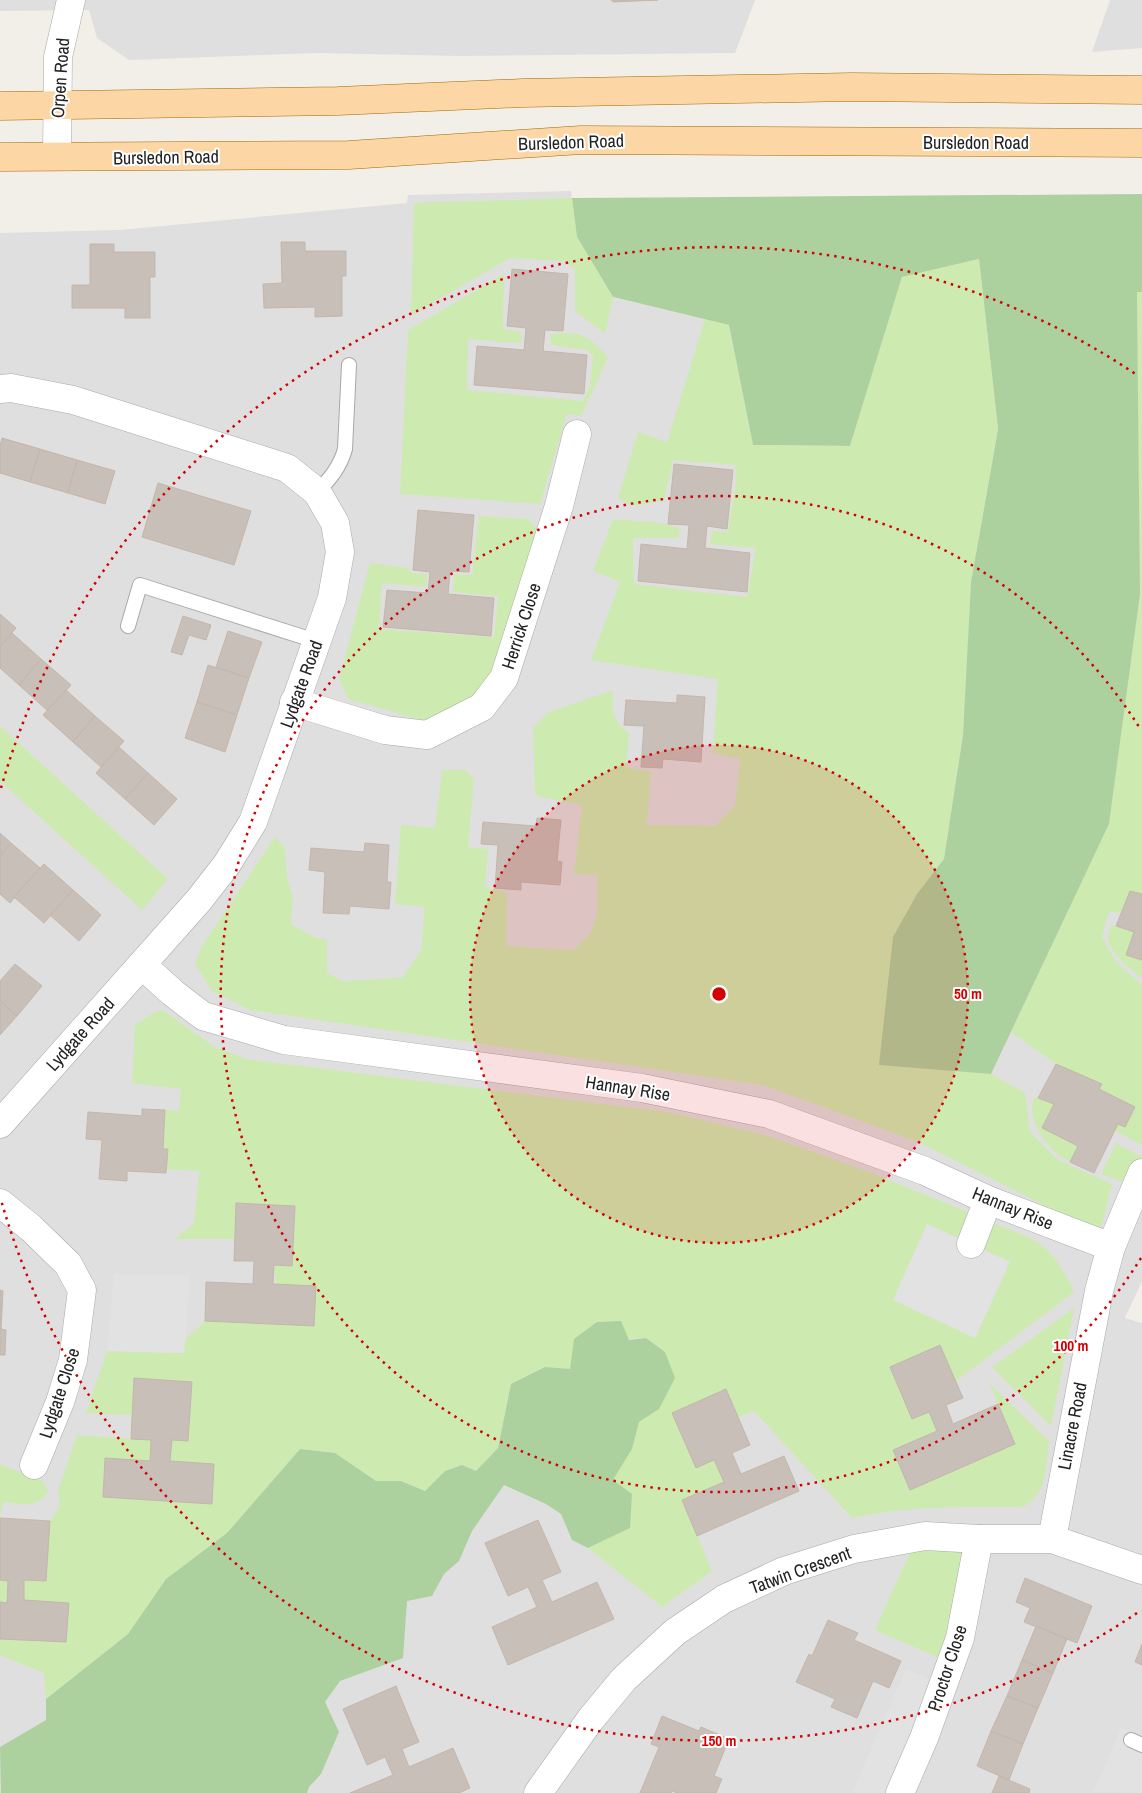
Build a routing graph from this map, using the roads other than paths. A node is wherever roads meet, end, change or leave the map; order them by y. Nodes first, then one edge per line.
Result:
1 (71, 0) edge
2 (1142, 90) edge
3 (56, 104) junction
4 (0, 106) edge
5 (1142, 143) edge
6 (57, 156) junction
7 (0, 158) edge
8 (349, 365) dead end
9 (0, 389) edge
10 (577, 434) dead end
11 (316, 492) junction
12 (128, 626) dead end
13 (316, 641) junction
14 (294, 702) junction
15 (142, 965) junction
16 (0, 1124) edge
17 (1142, 1173) edge
18 (988, 1200) junction
19 (0, 1203) edge
20 (971, 1244) dead end
21 (1111, 1247) junction
22 (34, 1465) dead end
23 (979, 1539) junction
24 (1052, 1539) junction
25 (1142, 1570) edge
26 (538, 1793) edge
27 (900, 1793) edge

1 - 3 street, Orpen Road
2 - 3 main road
3 - 4 main road
3 - 6 street, Orpen Road
5 - 6 main road, Bursledon Road
6 - 7 main road, Bursledon Road
8 - 11 lane
9 - 11 street, Lydgate Road
10 - 14 street, Herrick Close
11 - 13 street, Lydgate Road
12 - 13 lane
13 - 14 street, Lydgate Road
14 - 15 street, Lydgate Road
15 - 16 street, Lydgate Road
15 - 18 street, Hannay Rise
17 - 21 street, Linacre Road
18 - 20 street
18 - 21 street, Hannay Rise
19 - 22 street, Lydgate Close
21 - 24 street, Linacre Road
23 - 24 street, Tatwin Crescent
23 - 26 street, Tatwin Crescent
23 - 27 street, Proctor Close
24 - 25 street, Tatwin Crescent

